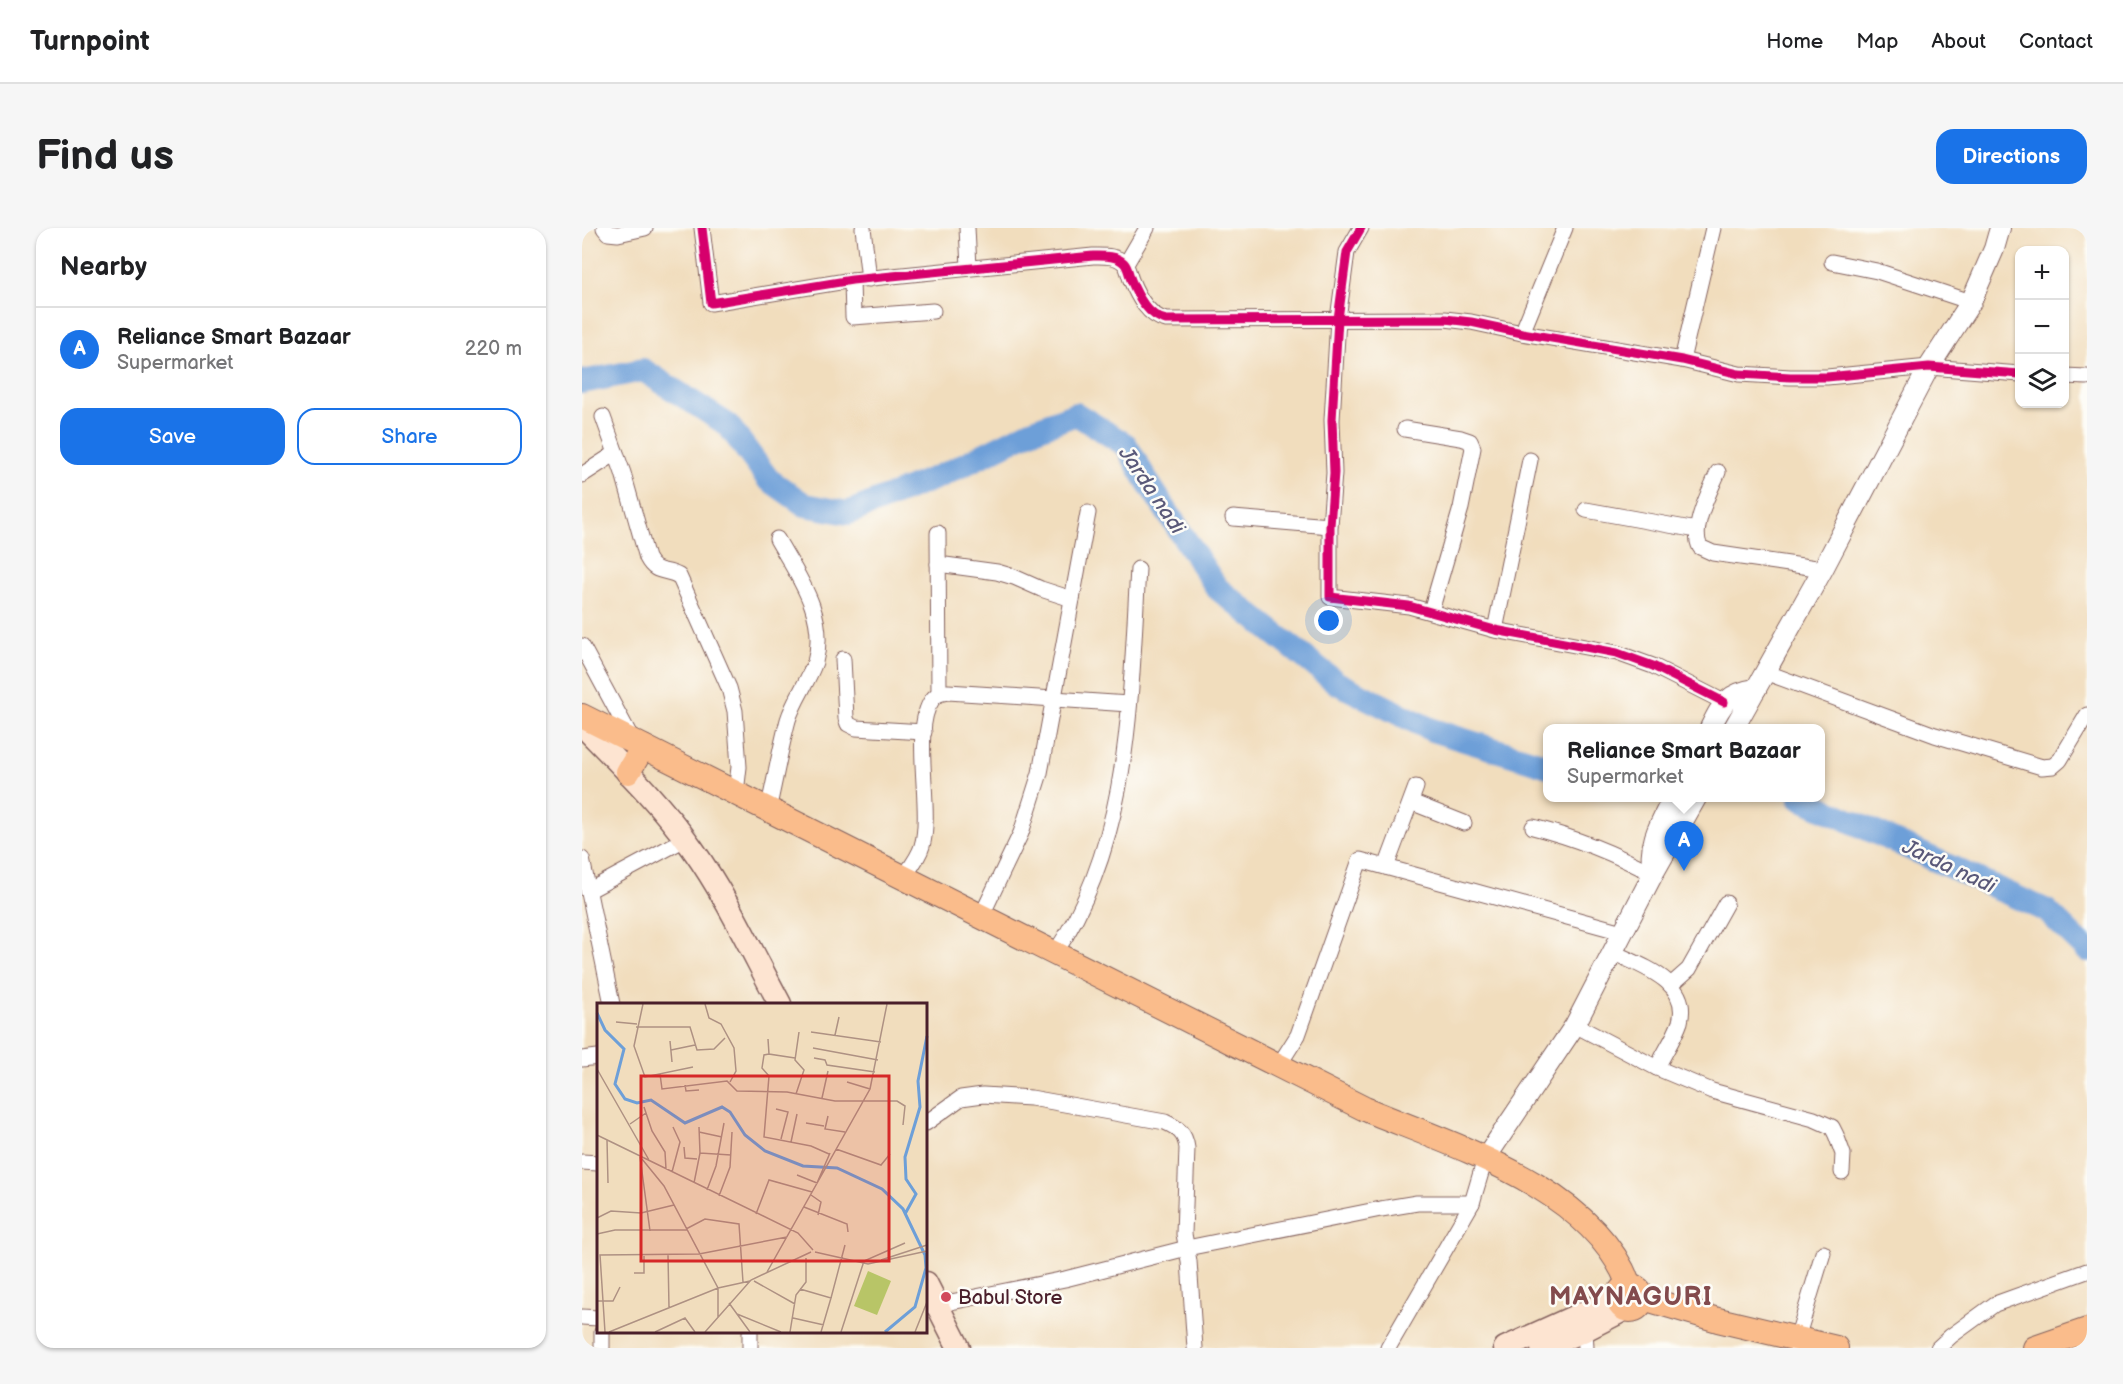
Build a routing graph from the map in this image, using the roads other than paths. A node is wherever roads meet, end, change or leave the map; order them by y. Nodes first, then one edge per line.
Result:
1 (604, 228) edge
2 (645, 228) edge
3 (702, 228) edge
4 (863, 228) edge
5 (967, 228) edge
6 (1147, 228) edge
7 (1361, 228) edge
8 (1565, 228) edge
9 (1713, 228) edge
10 (2000, 228) edge
11 (1832, 262) dead end
12 (1126, 264) junction
13 (969, 267) junction
14 (869, 279) junction
15 (852, 280) junction
16 (1971, 302) junction
17 (933, 311) dead end
18 (1338, 319) junction
19 (1522, 333) junction
20 (1682, 360) junction
21 (1929, 367) junction
22 (2015, 374) edge
23 (2069, 376) edge
24 (2087, 376) edge
25 (603, 417) dead end
26 (1405, 429) dead end
27 (616, 453) junction
28 (1530, 460) dead end
29 (1718, 472) dead end
30 (582, 475) edge
31 (1586, 510) dead end
32 (1088, 513) dead end
33 (1233, 518) dead end
34 (1330, 526) junction
35 (1697, 530) junction
36 (938, 533) dead end
37 (777, 539) dead end
38 (938, 564) junction
39 (1138, 569) dead end
40 (1823, 569) junction
41 (1072, 599) junction
42 (1431, 611) junction
43 (1495, 630) junction
44 (582, 646) edge
45 (843, 659) dead end
46 (1766, 672) junction
47 (1754, 692) junction
48 (939, 693) junction
49 (1054, 700) junction
50 (1129, 704) junction
51 (1723, 704) junction
52 (2087, 715) edge
53 (582, 716) edge
54 (1713, 724) edge
55 (1737, 724) edge
56 (582, 725) edge
57 (924, 732) junction
58 (639, 745) junction
59 (628, 772) junction
60 (736, 794) junction
61 (1671, 802) edge
62 (1694, 802) edge
63 (768, 810) junction
64 (1464, 824) dead end
65 (1533, 827) dead end
66 (685, 839) junction
67 (582, 859) edge
68 (1386, 867) junction
69 (1653, 874) junction
70 (903, 878) junction
71 (588, 891) junction
72 (1726, 903) dead end
73 (981, 917) junction
74 (1622, 932) junction
75 (1612, 952) junction
76 (1055, 953) junction
77 (1671, 985) junction
78 (612, 1003) edge
79 (779, 1003) edge
80 (1575, 1025) junction
81 (597, 1057) edge
82 (582, 1059) edge
83 (1279, 1065) junction
84 (1658, 1068) junction
85 (927, 1122) edge
86 (1485, 1159) junction
87 (1842, 1172) dead end
88 (1472, 1203) junction
89 (1187, 1248) junction
90 (1823, 1253) dead end
91 (2087, 1271) edge
92 (927, 1288) edge
93 (1628, 1298) junction
94 (931, 1306) edge
95 (582, 1317) edge
96 (597, 1318) edge
97 (2087, 1330) edge
98 (1586, 1339) edge
99 (1795, 1343) edge
100 (959, 1348) edge
101 (1195, 1348) edge
102 (1388, 1348) edge
103 (1505, 1348) edge
104 (1542, 1348) edge
105 (1836, 1348) edge
106 (1938, 1348) edge
107 (2036, 1348) edge

1 - 2 street
3 - 15 street
4 - 14 street
5 - 13 street
6 - 12 street
7 - 18 street
8 - 19 street
9 - 20 street
10 - 16 street
11 - 16 street
12 - 13 street
12 - 18 street
13 - 14 street
14 - 15 street
15 - 17 street
16 - 21 street
18 - 19 street
18 - 34 street
19 - 20 street
20 - 21 street
21 - 22 street
21 - 40 street
23 - 24 street
25 - 27 street
26 - 42 street
27 - 30 street
27 - 60 street
28 - 43 street
29 - 35 street
31 - 35 street
32 - 41 street
33 - 34 street
34 - 42 street
35 - 40 street
36 - 38 street
37 - 63 street
38 - 41 street
38 - 48 street
39 - 50 street
40 - 46 street
41 - 49 street
42 - 43 street
43 - 51 street
44 - 58 street
45 - 57 street
46 - 47 street
46 - 52 street
47 - 51 street
47 - 55 street
48 - 49 street
48 - 57 street
49 - 50 street
49 - 73 street
50 - 76 street
51 - 54 street
53 - 58 main road
56 - 59 main road
57 - 70 street
58 - 59 main road
58 - 60 main road
59 - 66 main road
60 - 63 main road
61 - 69 street
62 - 69 street
63 - 70 main road
64 - 68 street
65 - 69 street
66 - 71 street
66 - 79 main road
67 - 71 street
68 - 74 street
68 - 83 street
69 - 74 street
70 - 73 main road
71 - 78 street
72 - 77 street
73 - 76 main road
74 - 75 street
75 - 77 street
75 - 80 street
76 - 83 main road
77 - 84 street
80 - 84 street
80 - 86 street
81 - 82 street
83 - 86 main road
84 - 87 street
85 - 89 street
86 - 88 street
86 - 93 main road
88 - 89 street
88 - 102 street
89 - 94 street
89 - 101 street
90 - 99 street
91 - 106 street
92 - 94 main road
93 - 98 main road
93 - 99 main road
93 - 103 main road
94 - 100 main road
95 - 96 street
97 - 107 main road
98 - 104 main road
99 - 105 main road

